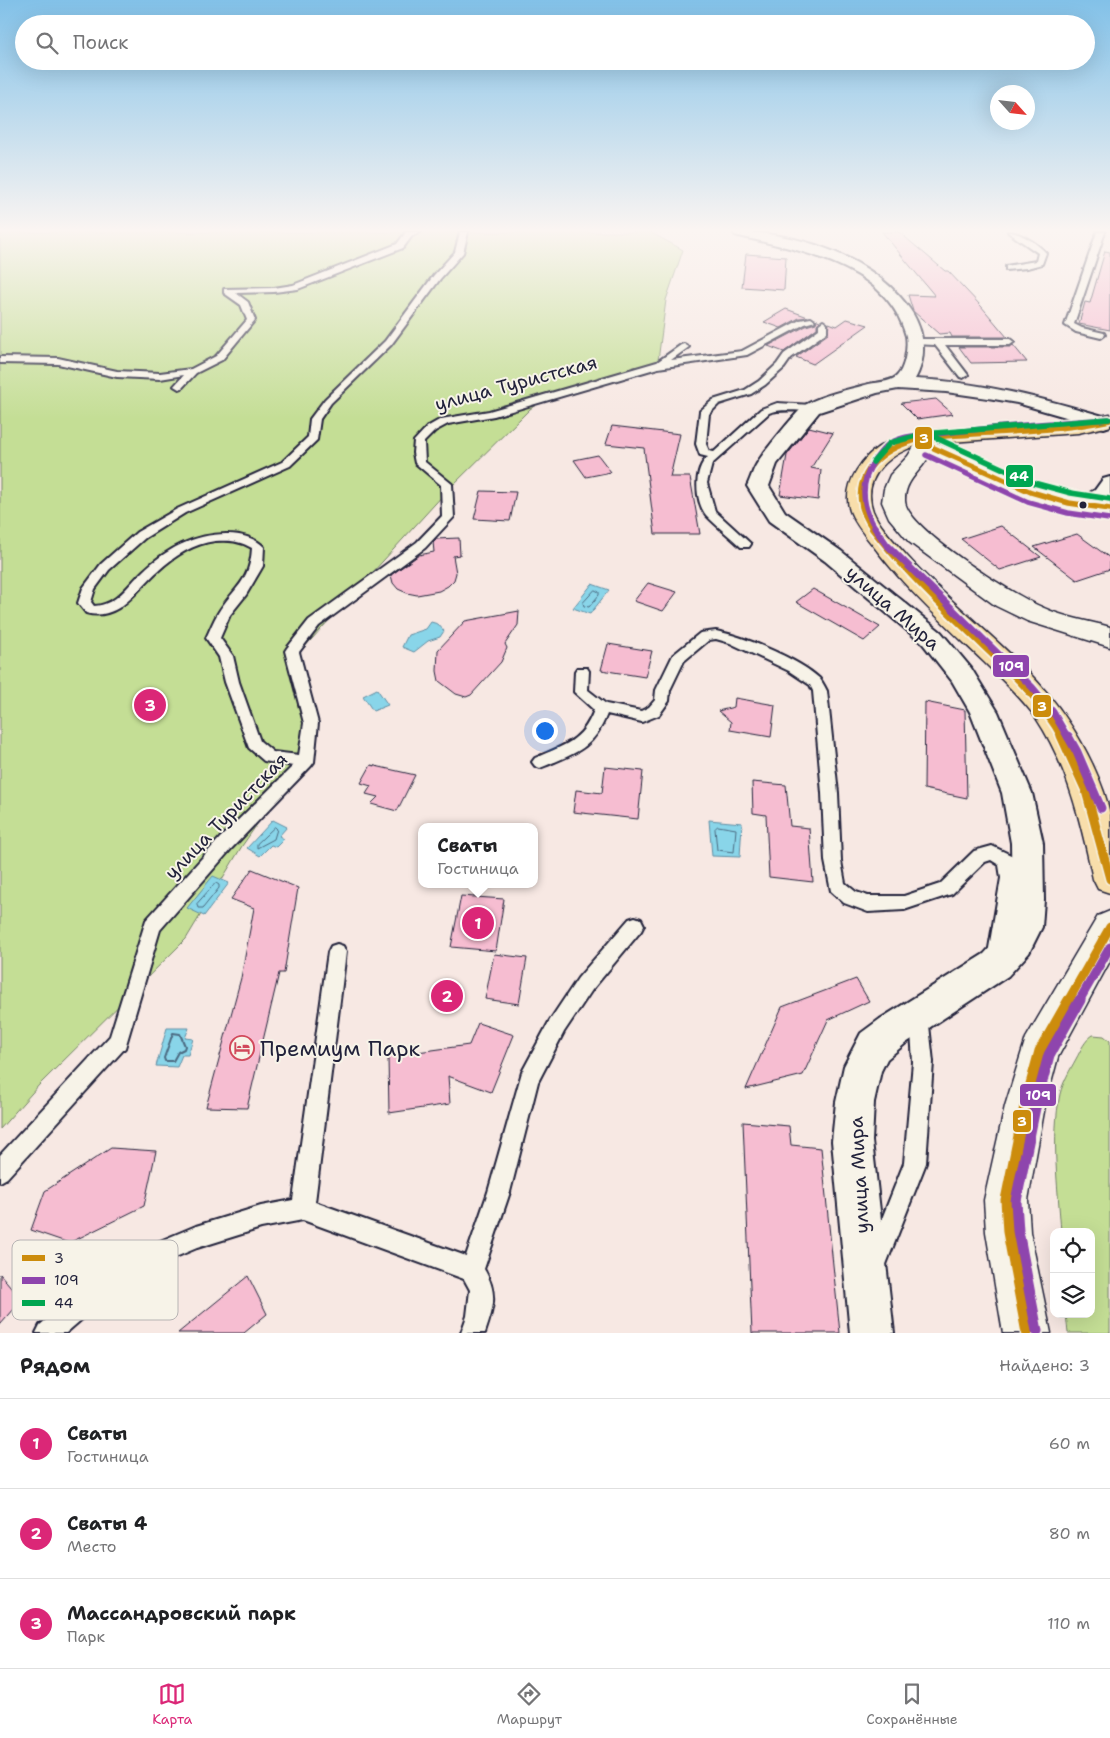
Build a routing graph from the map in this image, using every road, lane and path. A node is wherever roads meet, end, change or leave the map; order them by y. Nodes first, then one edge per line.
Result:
1 (231, 294) edge
2 (424, 294) edge
3 (890, 294) edge
4 (1080, 294) edge
5 (812, 321) dead end
6 (823, 324) dead end
7 (1101, 335) dead end
8 (916, 342) junction
9 (938, 342) junction
10 (1010, 342) dead end
11 (684, 347) dead end
12 (0, 360) edge
13 (657, 366) junction
14 (193, 371) junction
15 (963, 375) dead end
16 (898, 384) junction
17 (179, 386) dead end
18 (812, 408) junction
19 (1108, 423) edge
20 (925, 444) junction
21 (716, 456) junction
22 (1110, 483) edge
23 (1083, 506) junction
24 (1110, 508) edge
25 (745, 544) dead end
26 (1107, 634) edge
27 (582, 671) dead end
28 (602, 708) junction
29 (306, 762) junction
30 (540, 762) dead end
31 (1110, 804) edge
32 (1110, 879) edge
33 (635, 925) dead end
34 (1110, 927) edge
35 (337, 952) dead end
36 (996, 965) junction
37 (919, 1014) junction
38 (0, 1171) edge
39 (303, 1209) junction
40 (178, 1244) edge
41 (472, 1270) junction
42 (867, 1286) junction
43 (63, 1320) edge
44 (48, 1333) edge
45 (473, 1333) edge
46 (872, 1333) edge
47 (1027, 1333) edge

1 - 14 lane
2 - 29 lane
3 - 8 street
4 - 7 lane
5 - 13 lane
6 - 21 lane
8 - 9 lane
8 - 16 street
9 - 10 lane
9 - 15 lane
11 - 13 lane
12 - 14 lane
13 - 29 lane, улица Туристская
14 - 17 lane
16 - 18 street
16 - 19 street
18 - 21 lane
18 - 36 street, улица Мира
19 - 20 highway
19 - 32 highway
20 - 23 main road
20 - 26 main road
20 - 31 highway
21 - 25 lane
22 - 23 street
23 - 24 main road
27 - 28 lane
28 - 30 lane
28 - 36 lane
29 - 38 lane, улица Туристская
33 - 41 lane
34 - 47 main road
35 - 39 lane
36 - 37 street, улица Мира
37 - 42 lane
37 - 42 street, улица Мира
39 - 40 lane
39 - 41 lane
41 - 45 lane
42 - 46 street, улица Мира
43 - 44 lane

